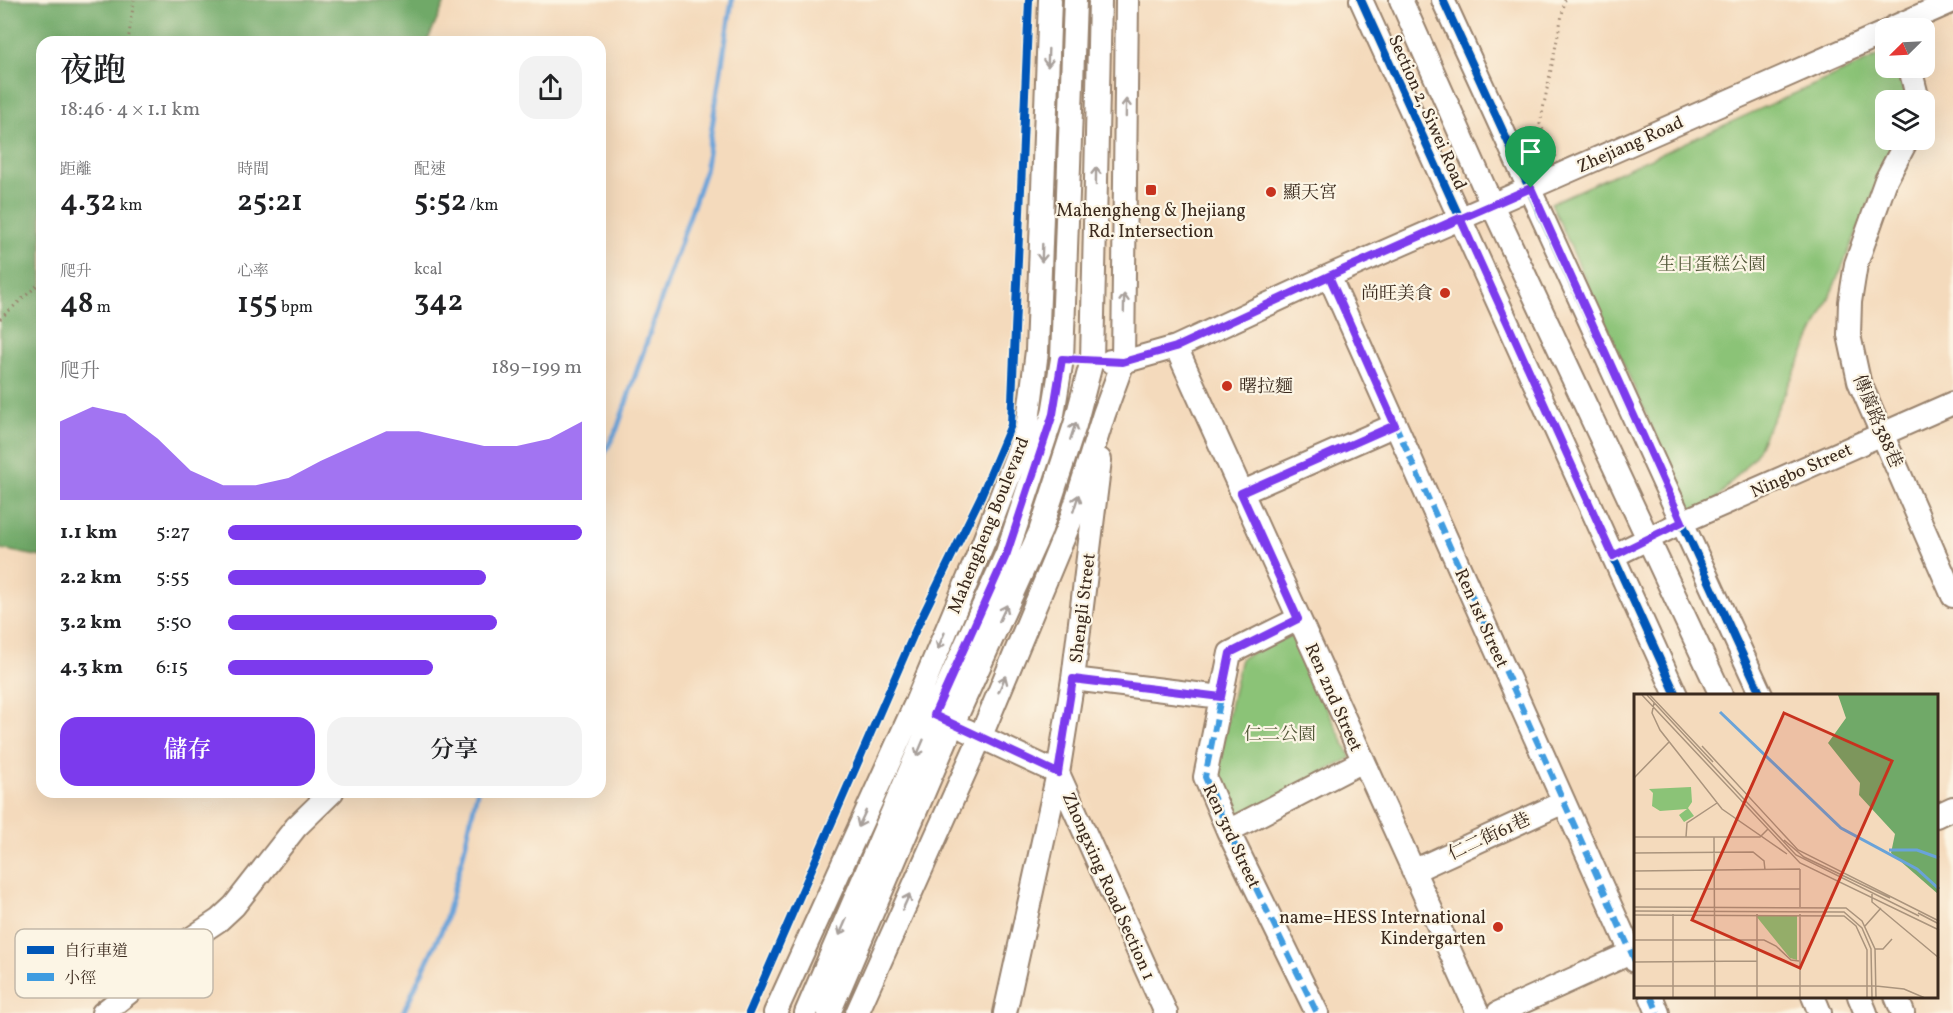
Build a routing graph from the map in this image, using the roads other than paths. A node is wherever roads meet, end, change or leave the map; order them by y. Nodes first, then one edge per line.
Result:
1 (1050, 0) edge
2 (1075, 0) edge
3 (1100, 0) edge
4 (1127, 0) edge
5 (1360, 0) edge
6 (1401, 0) edge
7 (1443, 0) edge
8 (1953, 1) edge
9 (1916, 18) edge
10 (1875, 36) edge
11 (1422, 49) junction
12 (1389, 63) junction
13 (1126, 135) junction
14 (1097, 136) junction
15 (1070, 138) junction
16 (1045, 139) junction
17 (1902, 150) edge
18 (1531, 188) junction
19 (1492, 205) junction
20 (1460, 218) junction
21 (1329, 276) junction
22 (1176, 347) junction
23 (1037, 351) junction
24 (1062, 359) junction
25 (1092, 360) junction
26 (1123, 362) junction
27 (1953, 403) edge
28 (1104, 414) junction
29 (1395, 425) junction
30 (1882, 435) junction
31 (1241, 493) junction
32 (1682, 522) junction
33 (1648, 539) junction
34 (1613, 556) junction
35 (1953, 596) edge
36 (1298, 619) junction
37 (1073, 679) junction
38 (1676, 694) edge
39 (1721, 694) edge
40 (1761, 694) edge
41 (1221, 697) junction
42 (934, 714) junction
43 (980, 738) junction
44 (1363, 761) junction
45 (1058, 773) junction
46 (327, 798) edge
47 (1564, 802) junction
48 (1953, 808) edge
49 (1938, 815) edge
50 (1228, 831) junction
51 (1413, 871) junction
52 (206, 929) edge
53 (1634, 955) edge
54 (122, 998) edge
55 (1652, 998) edge
56 (1814, 998) edge
57 (1860, 998) edge
58 (1897, 998) edge
59 (103, 1013) edge
60 (775, 1013) edge
61 (806, 1013) edge
62 (829, 1013) edge
63 (857, 1013) edge
64 (1005, 1013) edge
65 (1166, 1013) edge
66 (1317, 1013) edge
67 (1478, 1013) edge
68 (1498, 1013) edge
69 (1658, 1013) edge
70 (1820, 1013) edge
71 (1866, 1013) edge
72 (1903, 1013) edge

1 -> 16 street, Mahengheng Boulevard
2 - 15 street, Mahengheng Boulevard
3 - 14 street, Mahengheng Boulevard
13 -> 4 street
5 - 12 street, Section 2, Siwei Road
6 - 11 street, Section 2, Siwei Road
7 - 18 street
8 - 9 street, Zhejiang Road
10 - 18 street, Zhejiang Road
11 - 12 street
11 - 19 street, Section 2, Siwei Road
12 - 20 street, Section 2, Siwei Road
13 - 14 street
26 -> 13 street
25 -> 14 street, Mahengheng Boulevard
15 - 16 street
15 - 24 street, Mahengheng Boulevard
16 -> 23 street, Mahengheng Boulevard
17 - 30 street, 傳廣路388巷
18 - 19 street, Zhejiang Road
18 - 32 street
19 - 20 street, Zhejiang Road
19 - 33 street, Section 2, Siwei Road
20 - 21 street, Zhejiang Road
20 - 34 street, Section 2, Siwei Road
21 - 22 street, Zhejiang Road
21 - 29 street, Ren 1st Street
22 - 26 street, Zhejiang Road
22 - 31 street, Ren 2nd Street
23 - 24 street, Zhejiang Road
23 -> 42 street, Mahengheng Boulevard
24 - 25 street, Zhejiang Road
24 - 42 street, Mahengheng Boulevard
25 - 26 street, Zhejiang Road
42 -> 25 street, Mahengheng Boulevard
26 - 28 street
27 - 30 street, Ningbo Street
28 - 37 street, Shengli Street
43 -> 28 street
29 - 31 street
29 - 47 street, Ren 1st Street
30 - 32 street, Ningbo Street
30 - 35 street, 傳廣路388巷
31 - 36 street, Ren 2nd Street
32 - 33 street, Ningbo Street
32 - 40 street
33 - 34 street, Ningbo Street
33 - 39 street, Section 2, Siwei Road
34 - 38 street, Section 2, Siwei Road
36 - 41 street, Ren 3rd Street
36 - 44 street, Ren 2nd Street
37 - 41 street
37 - 45 street, Shengli Street
41 - 50 street, Ren 3rd Street
42 - 43 street, Zhongxing Road Section 1
42 -> 60 street, Mahengheng Boulevard
42 -> 61 street, Mahengheng Boulevard
42 - 62 street, Mahengheng Boulevard
43 - 45 street, Zhongxing Road Section 1
63 -> 43 street
44 - 50 street
44 - 51 street, Ren 2nd Street
45 - 64 street, Shengli Street
45 - 65 street, Zhongxing Road Section 1
46 - 52 street
47 - 51 street, 仁二街61巷
47 - 53 street, Ren 1st Street
48 - 49 street
50 - 66 street, Ren 3rd Street
51 - 67 street, Ren 2nd Street
53 - 68 street
54 - 59 street
55 - 69 street
56 - 70 street
57 - 71 street
58 - 72 street

